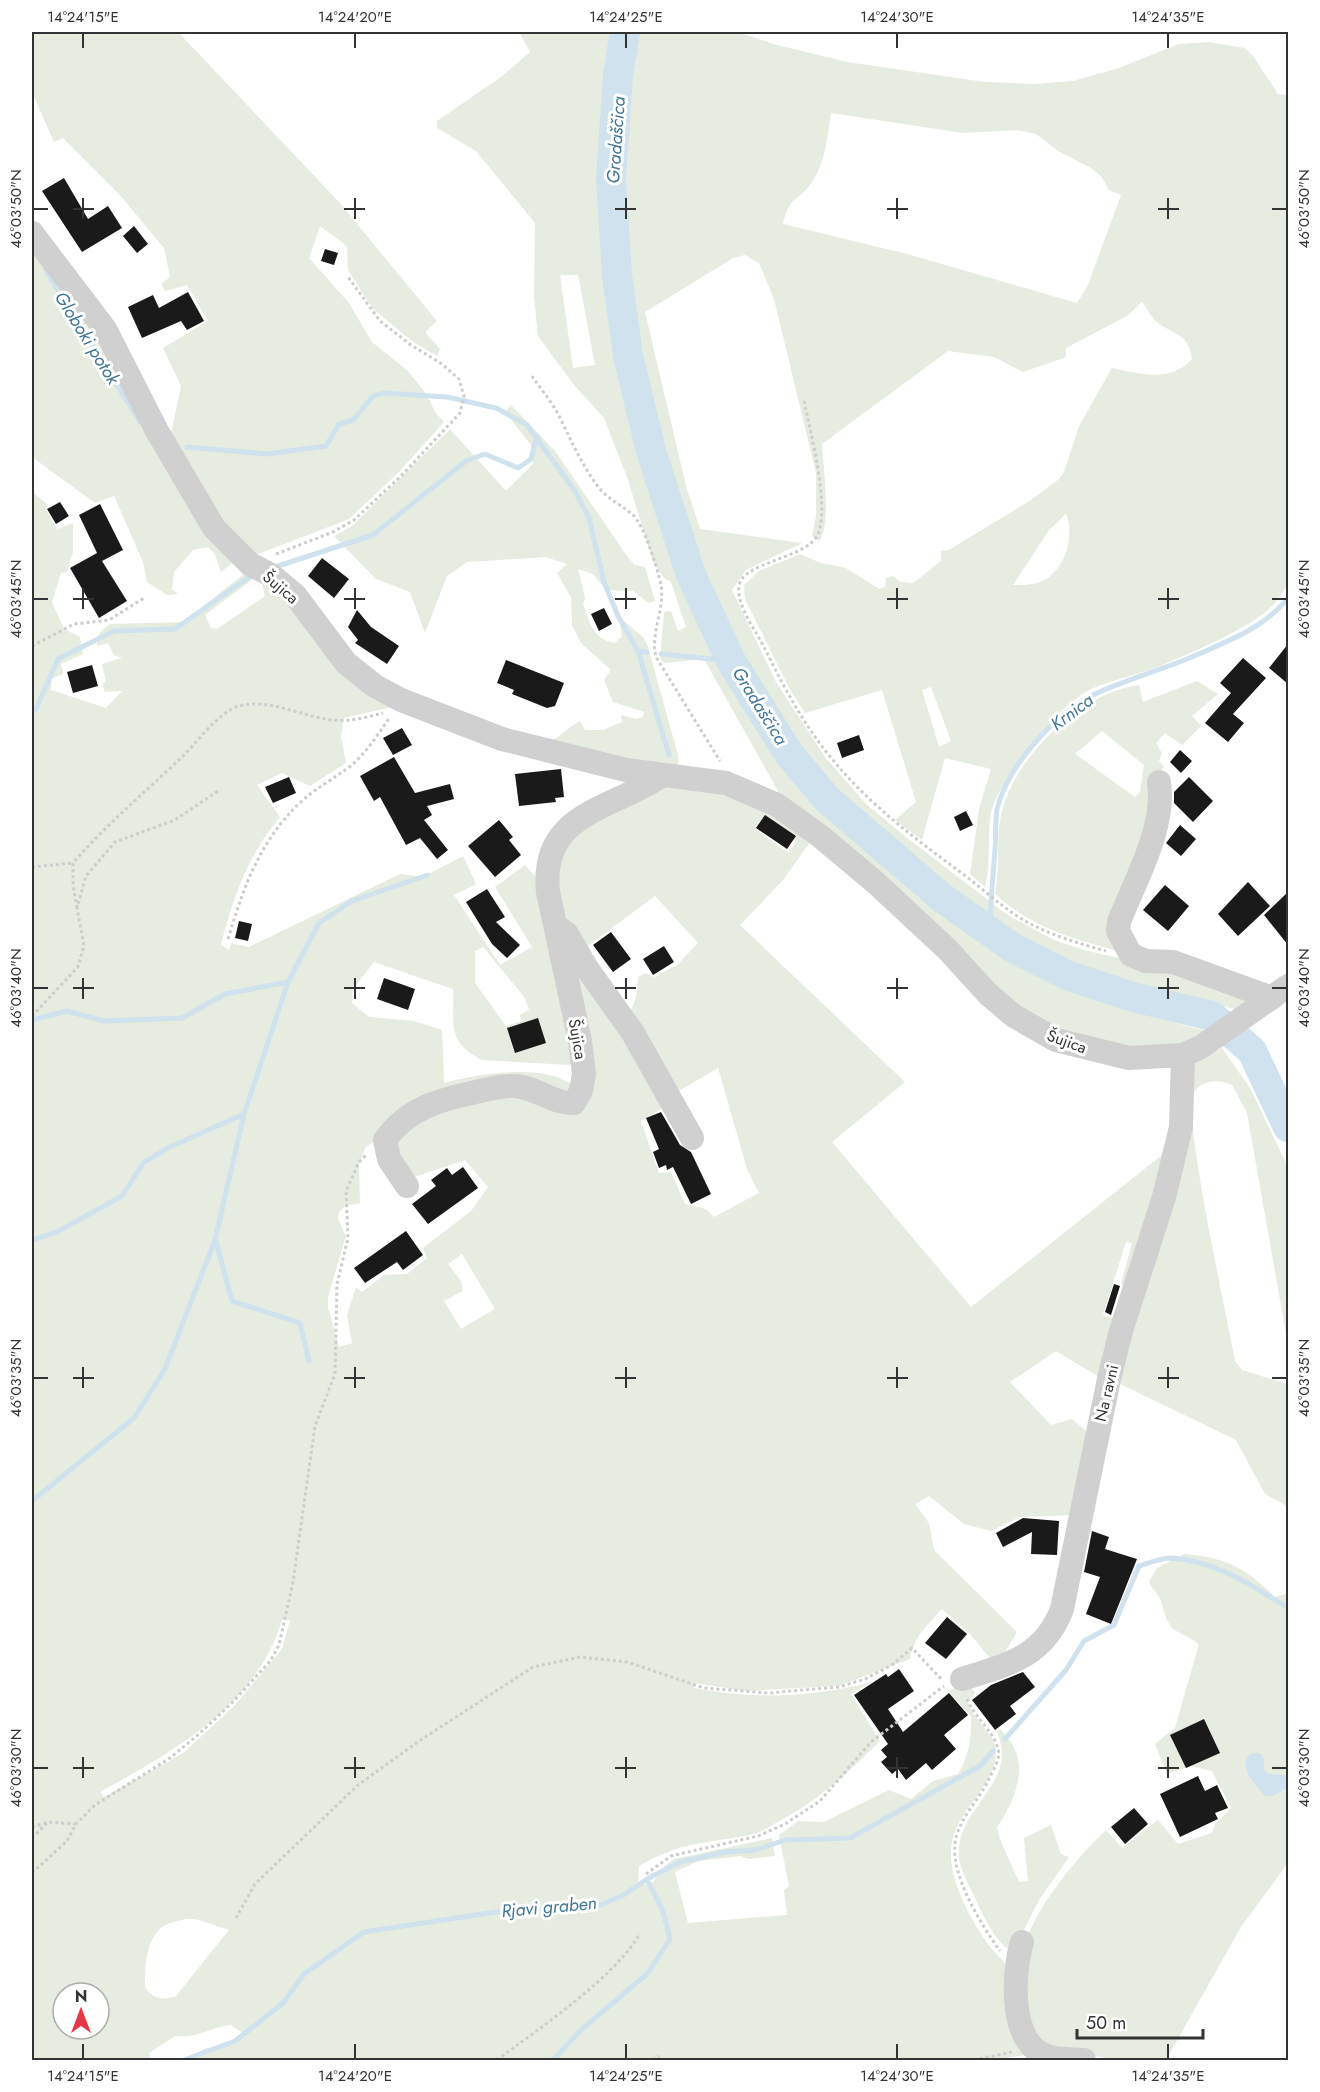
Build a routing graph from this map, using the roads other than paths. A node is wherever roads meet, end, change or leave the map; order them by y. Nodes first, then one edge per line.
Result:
1 (32, 233) edge
2 (660, 777) junction
3 (1159, 782) dead end
4 (554, 924) junction
5 (1280, 992) edge
6 (1192, 1051) junction
7 (692, 1138) dead end
8 (407, 1186) dead end
9 (962, 1679) road end
10 (1019, 1951) road end
11 (1045, 2058) edge
12 (1084, 2061) edge

1 - 2 street, Šujica
2 - 4 street, Šujica
2 - 6 street, Šujica
3 - 5 street
4 - 7 street
4 - 8 street, Šujica
5 - 6 street
6 - 9 street, Na ravni
10 - 11 street
11 - 12 street

